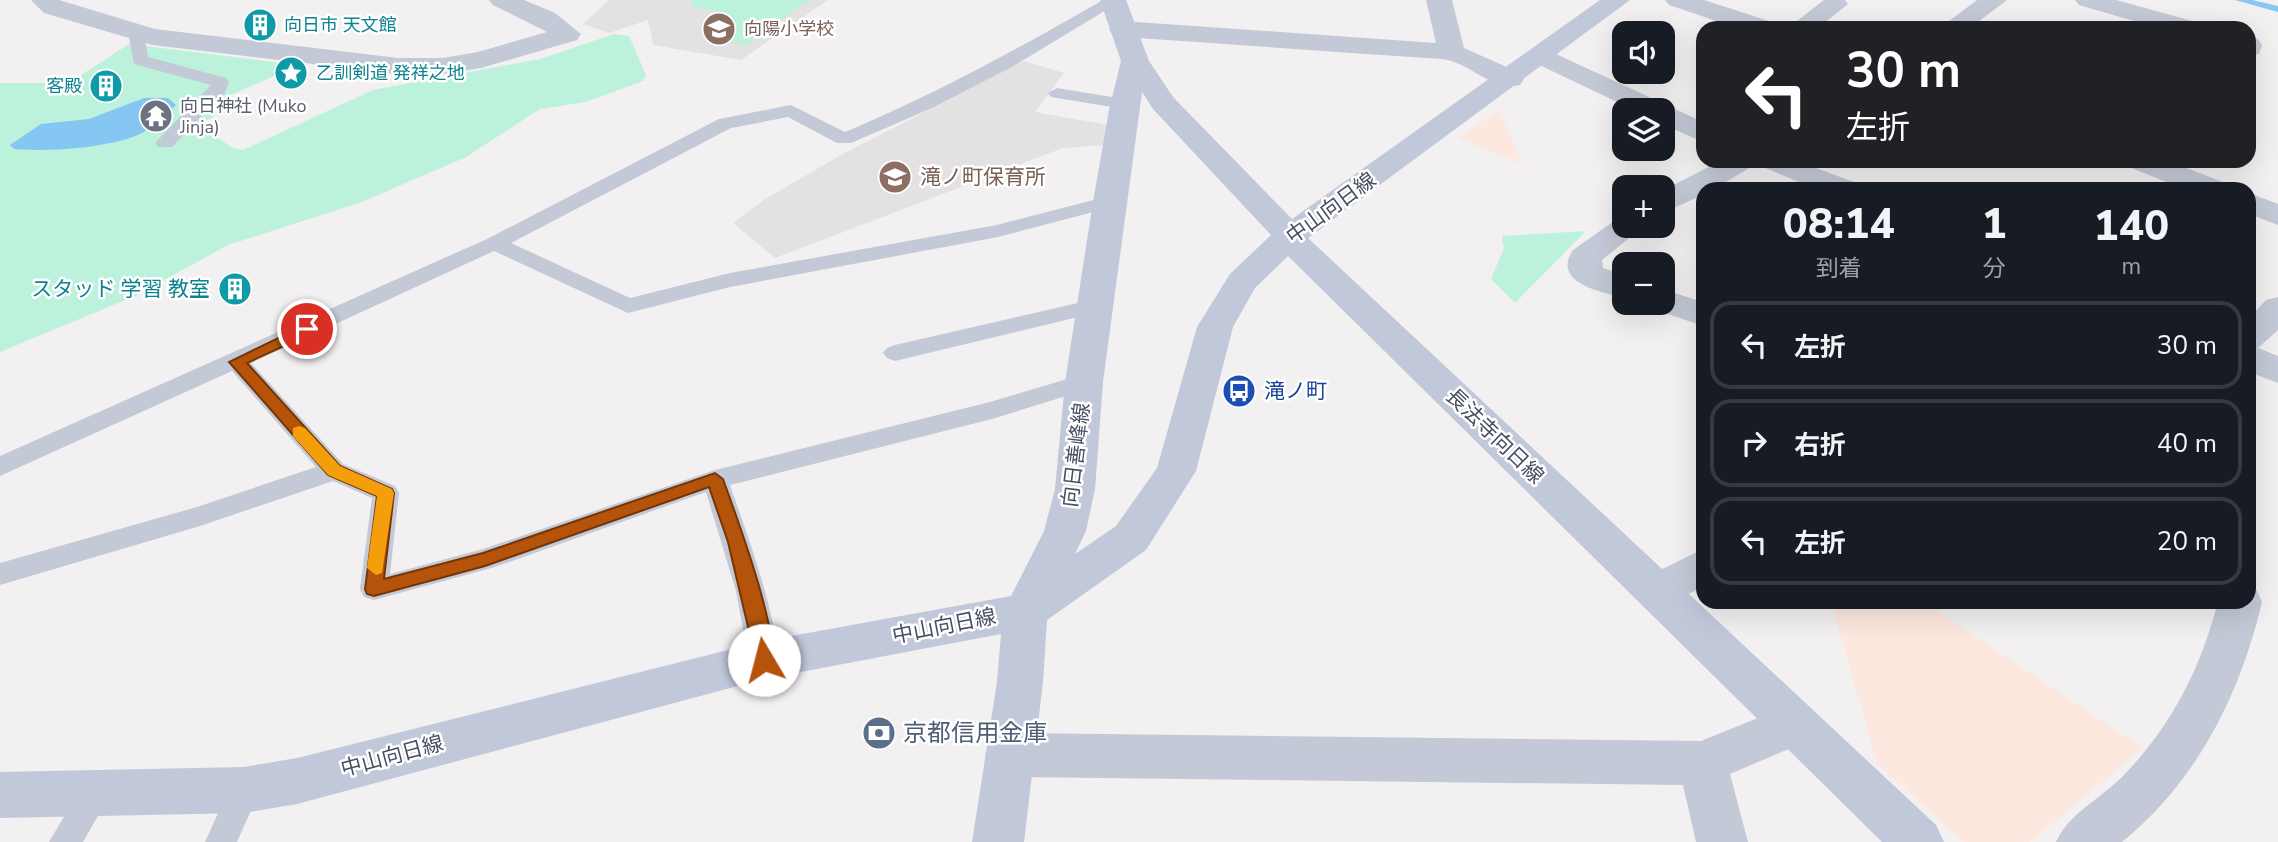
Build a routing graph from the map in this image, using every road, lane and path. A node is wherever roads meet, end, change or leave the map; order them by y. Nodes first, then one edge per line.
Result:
1 (44, 0) edge
2 (502, 0) edge
3 (1113, 0) edge
4 (1439, 0) edge
5 (1617, 0) edge
6 (1678, 0) edge
7 (1994, 0) edge
8 (2088, 0) edge
9 (1835, 4) dead end
10 (1742, 21) edge
11 (1811, 21) edge
12 (1966, 21) edge
13 (2162, 21) edge
14 (1122, 29) junction
15 (136, 32) junction
16 (1452, 52) junction
17 (1543, 56) junction
18 (1135, 61) junction
19 (1510, 79) junction
20 (1058, 93) dead end
21 (1631, 98) edge
22 (1124, 104) junction
23 (1675, 119) edge
24 (1696, 130) edge
25 (165, 143) dead end
26 (1730, 168) edge
27 (1788, 168) edge
28 (2158, 168) edge
29 (1703, 182) edge
30 (1824, 182) edge
31 (2194, 182) edge
32 (1696, 186) edge
33 (1675, 197) edge
34 (1110, 202) junction
35 (2256, 206) edge
36 (2278, 215) edge
37 (1288, 237) junction
38 (1612, 238) edge
39 (494, 243) junction
40 (1612, 283) edge
41 (1675, 305) edge
42 (1095, 306) junction
43 (2278, 307) edge
44 (1696, 312) edge
45 (2256, 331) edge
46 (895, 353) dead end
47 (2256, 361) edge
48 (237, 362) junction
49 (2278, 370) edge
50 (1084, 382) junction
51 (0, 467) edge
52 (334, 471) junction
53 (715, 479) junction
54 (1696, 570) edge
55 (0, 574) edge
56 (1657, 591) junction
57 (2239, 609) edge
58 (1025, 611) junction
59 (764, 660) junction
60 (1795, 724) junction
61 (1009, 755) junction
62 (1702, 762) junction
63 (244, 790) junction
64 (95, 793) junction
65 (0, 795) edge
66 (1898, 834) edge
67 (65, 842) edge
68 (221, 842) edge
69 (998, 842) edge
70 (1722, 842) edge
71 (2082, 842) edge

1 - 15 street
2 - 15 street
3 - 14 main road, 長法寺向日線
3 - 39 lane
4 - 16 street
5 - 17 main road, 中山向日線
6 - 10 street
7 - 12 street
8 - 13 street
9 - 11 street
14 - 16 street
14 - 18 main road, 長法寺向日線
15 - 25 lane
16 - 19 street
17 - 19 main road, 中山向日線
17 - 21 street
18 - 22 main road, 向日善峰線
18 - 37 main road, 長法寺向日線
19 - 37 main road, 中山向日線
20 - 22 lane
22 - 34 main road, 向日善峰線
23 - 24 street
26 - 29 street
27 - 30 street
28 - 31 street
32 - 33 street
34 - 39 lane
34 - 42 main road, 向日善峰線
35 - 36 street
37 - 56 main road, 長法寺向日線
37 - 58 main road, 中山向日線
38 - 40 street
39 - 48 lane
41 - 44 street
42 - 46 lane
42 - 50 main road, 向日善峰線
43 - 45 street
47 - 49 street
48 - 51 lane
48 - 52 lane
50 - 53 lane
50 - 58 main road, 向日善峰線
52 - 53 lane
52 - 55 lane
53 - 59 lane
54 - 56 street
56 - 60 main road, 長法寺向日線
57 - 71 street
58 - 59 main road, 中山向日線
58 - 61 main road, 向日善峰線
59 - 63 main road, 中山向日線
60 - 62 street
60 - 66 main road, 長法寺向日線
61 - 62 street
61 - 69 main road, 向日善峰線
62 - 70 street
63 - 64 main road, 中山向日線
63 - 68 lane
64 - 65 main road, 中山向日線
64 - 67 lane

